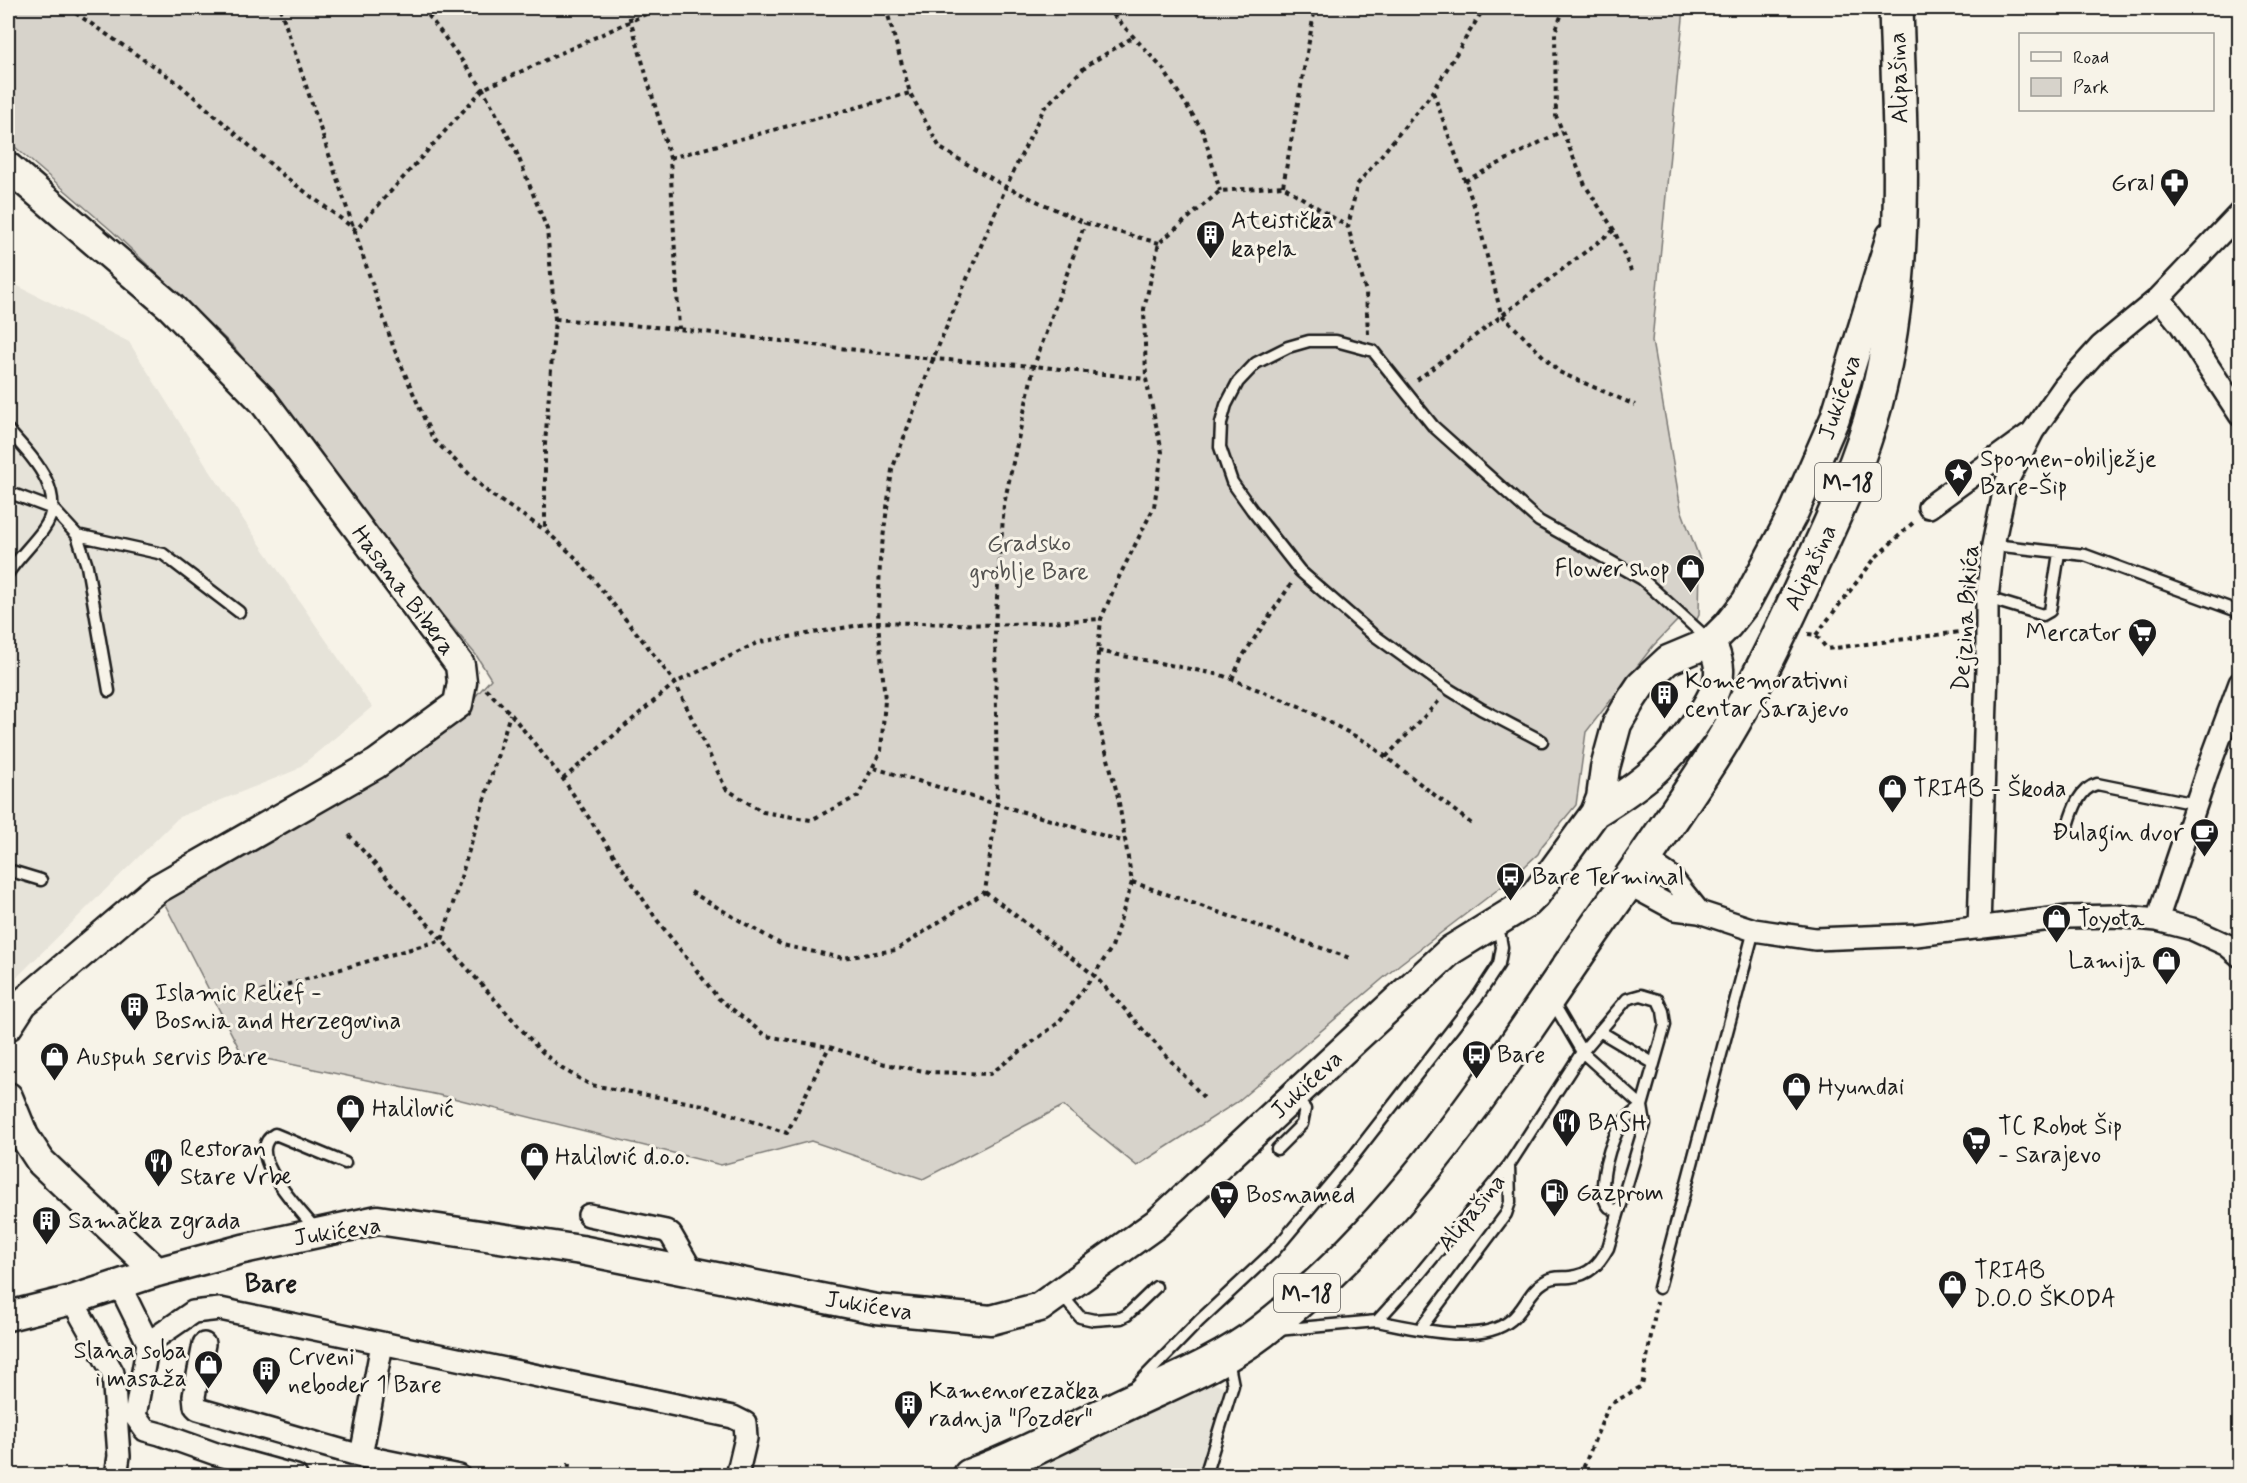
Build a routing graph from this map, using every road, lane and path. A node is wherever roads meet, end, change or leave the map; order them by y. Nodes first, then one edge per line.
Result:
1 (68, 8) edge
2 (280, 8) edge
3 (423, 8) edge
4 (627, 8) edge
5 (659, 8) edge
6 (886, 8) edge
7 (1107, 8) edge
8 (1315, 8) edge
9 (1484, 8) edge
10 (1563, 8) edge
11 (1896, 8) edge
12 (632, 20) junction
13 (1135, 36) junction
14 (483, 88) junction
15 (1433, 92) junction
16 (910, 93) junction
17 (1562, 131) junction
18 (670, 158) junction
19 (8, 167) edge
20 (1465, 181) junction
21 (1283, 186) junction
22 (1006, 187) junction
23 (1220, 191) junction
24 (1901, 201) junction
25 (2240, 213) edge
26 (1085, 223) junction
27 (1348, 227) junction
28 (356, 230) junction
29 (1614, 230) junction
30 (1160, 243) junction
31 (1631, 271) dead end
32 (2159, 298) junction
33 (1501, 314) junction
34 (555, 319) junction
35 (679, 329) junction
36 (1367, 349) junction
37 (933, 359) junction
38 (1034, 366) junction
39 (1146, 379) junction
40 (1403, 390) junction
41 (1635, 405) dead end
42 (2240, 415) edge
43 (8, 430) edge
44 (2033, 431) junction
45 (9, 492) edge
46 (1929, 507) joint
47 (53, 509) junction
48 (545, 530) junction
49 (77, 535) junction
50 (1993, 545) junction
51 (2059, 553) junction
52 (1300, 571) junction
53 (8, 573) edge
54 (1987, 598) junction
55 (239, 612) dead end
56 (2240, 612) edge
57 (1101, 619) junction
58 (878, 622) junction
59 (995, 625) junction
60 (1988, 629) junction
61 (1816, 634) dead end
62 (1711, 642) junction
63 (1827, 649) dead end
64 (1098, 651) junction
65 (1232, 679) junction
66 (462, 682) junction
67 (675, 683) junction
68 (2240, 683) edge
69 (109, 690) dead end
70 (1450, 690) junction
71 (510, 713) junction
72 (1542, 741) dead end
73 (1386, 757) junction
74 (874, 768) junction
75 (563, 780) junction
76 (2196, 804) junction
77 (997, 805) junction
78 (1595, 813) junction
79 (1473, 825) dead end
80 (2067, 829) dead end
81 (349, 835) dead end
82 (1125, 842) junction
83 (8, 870) edge
84 (1636, 870) junction
85 (41, 880) dead end
86 (1132, 882) junction
87 (691, 892) dead end
88 (985, 892) junction
89 (1699, 912) junction
90 (2157, 920) junction
91 (1491, 927) junction
92 (1979, 928) junction
93 (1754, 930) junction
94 (442, 940) junction
95 (2240, 956) edge
96 (1350, 958) dead end
97 (1094, 975) junction
98 (261, 992) dead end
99 (1549, 996) junction
100 (8, 1026) edge
101 (1601, 1032) junction
102 (830, 1047) junction
103 (1582, 1052) junction
104 (1653, 1063) junction
105 (1293, 1096) junction
106 (8, 1097) edge
107 (1205, 1099) dead end
108 (1642, 1106) junction
109 (1277, 1149) dead end
110 (345, 1163) dead end
111 (1509, 1165) junction
112 (1618, 1212) junction
113 (589, 1215) dead end
114 (318, 1233) junction
115 (156, 1272) junction
116 (693, 1273) junction
117 (119, 1284) junction
118 (1156, 1287) dead end
119 (1659, 1288) joint
120 (1059, 1293) junction
121 (72, 1300) junction
122 (8, 1317) edge
123 (1377, 1321) junction
124 (1420, 1329) junction
125 (1262, 1331) junction
126 (148, 1343) junction
127 (204, 1344) dead end
128 (382, 1344) junction
129 (1226, 1353) junction
130 (1112, 1410) junction
131 (361, 1456) junction
132 (570, 1463) dead end
133 (116, 1476) edge
134 (296, 1476) edge
135 (459, 1476) edge
136 (568, 1476) edge
137 (736, 1476) edge
138 (970, 1476) edge
139 (1204, 1476) edge
140 (1580, 1476) edge

1 - 28 path
2 - 28 path
3 - 14 path
4 - 12 path
5 - 12 path
6 - 16 path
7 - 13 path
8 - 21 path
9 - 15 path
10 - 17 path
11 - 24 main road, Alipašina / M-18
12 - 14 path
12 - 18 path
13 - 22 path
13 - 23 path
14 - 28 path
14 - 34 path
15 - 20 path
15 - 27 path
16 - 18 path
16 - 22 path
17 - 20 path
17 - 29 path
18 - 35 path
19 - 66 street, Hasana Bibera
20 - 33 path
21 - 23 path
21 - 27 path
22 - 26 path
22 - 37 path
23 - 30 path
24 - 62 street, Jukićeva
24 - 84 main road, Alipašina / M-18
25 - 32 street, Dejzina Bikića
26 - 30 path
26 - 38 path
27 - 36 path
28 - 48 path
29 - 31 path
29 - 33 path
30 - 39 path
32 - 42 street
32 - 44 street, Dejzina Bikića
33 - 40 path
33 - 41 path
34 - 35 path
34 - 48 path
35 - 37 path
36 - 40 lane
36 - 52 lane
37 - 38 path
37 - 58 path
38 - 39 path
38 - 59 path
39 - 57 path
40 - 62 lane
43 - 47 lane
44 - 46 street
44 - 50 street, Dejzina Bikića
45 - 47 lane
46 - 61 path
47 - 49 lane
47 - 53 lane
48 - 67 path
49 - 55 lane
49 - 69 lane
50 - 51 lane
50 - 54 street, Dejzina Bikića
51 - 54 lane
51 - 56 lane
52 - 65 path
52 - 70 lane
54 - 60 street, Dejzina Bikića
57 - 59 path
57 - 64 path
58 - 59 path
58 - 67 path
58 - 74 path
59 - 77 path
60 - 63 path
60 - 92 street, Dejzina Bikića
62 - 78 street, Jukićeva
62 - 78 street, Jukićeva
64 - 65 path
64 - 82 path
65 - 73 path
66 - 71 path
66 - 100 street, Hasana Bibera
67 - 74 path
67 - 75 path
68 - 76 street
70 - 72 lane
70 - 73 path
71 - 75 path
71 - 94 path
73 - 79 path
74 - 77 path
75 - 102 path
76 - 80 lane
76 - 90 street
77 - 82 path
77 - 88 path
78 - 91 street, Jukićeva
81 - 94 path
82 - 86 path
83 - 85 lane
84 - 89 street
84 - 89 street
84 - 99 main road, Alipašina / M-18
86 - 96 path
86 - 97 path
87 - 88 path
88 - 97 path
89 - 93 street
90 - 92 street
90 - 95 street
91 - 105 street, Jukićeva
91 - 130 lane
92 - 93 street
93 - 119 lane
94 - 98 path
94 - 102 path
97 - 102 path
97 - 107 path
99 - 103 lane
99 - 125 main road, Alipašina / M-18
101 - 103 lane, Alipašina
101 - 104 lane
101 - 104 lane, Alipašina
103 - 108 lane
103 - 111 lane, Alipašina
104 - 108 lane
105 - 109 lane
105 - 120 street, Jukićeva
106 - 115 street
108 - 112 lane
108 - 112 lane
110 - 114 lane
111 - 123 lane, Alipašina
111 - 124 lane
112 - 124 lane
113 - 116 street
114 - 115 street, Jukićeva
114 - 116 street, Jukićeva
115 - 117 street, Jukićeva
116 - 120 street, Jukićeva
117 - 121 street, Jukićeva
117 - 126 street
118 - 120 lane
119 - 140 path
121 - 122 street, Jukićeva
121 - 133 street
123 - 124 lane
123 - 125 lane, Alipašina
125 - 129 main road, Alipašina / M-18
126 - 128 street
126 - 134 street
127 - 131 street
128 - 131 street
128 - 137 street
129 - 130 main road, Alipašina / M-18
129 - 139 lane
130 - 138 main road, Alipašina / M-18
131 - 135 street
132 - 136 path

